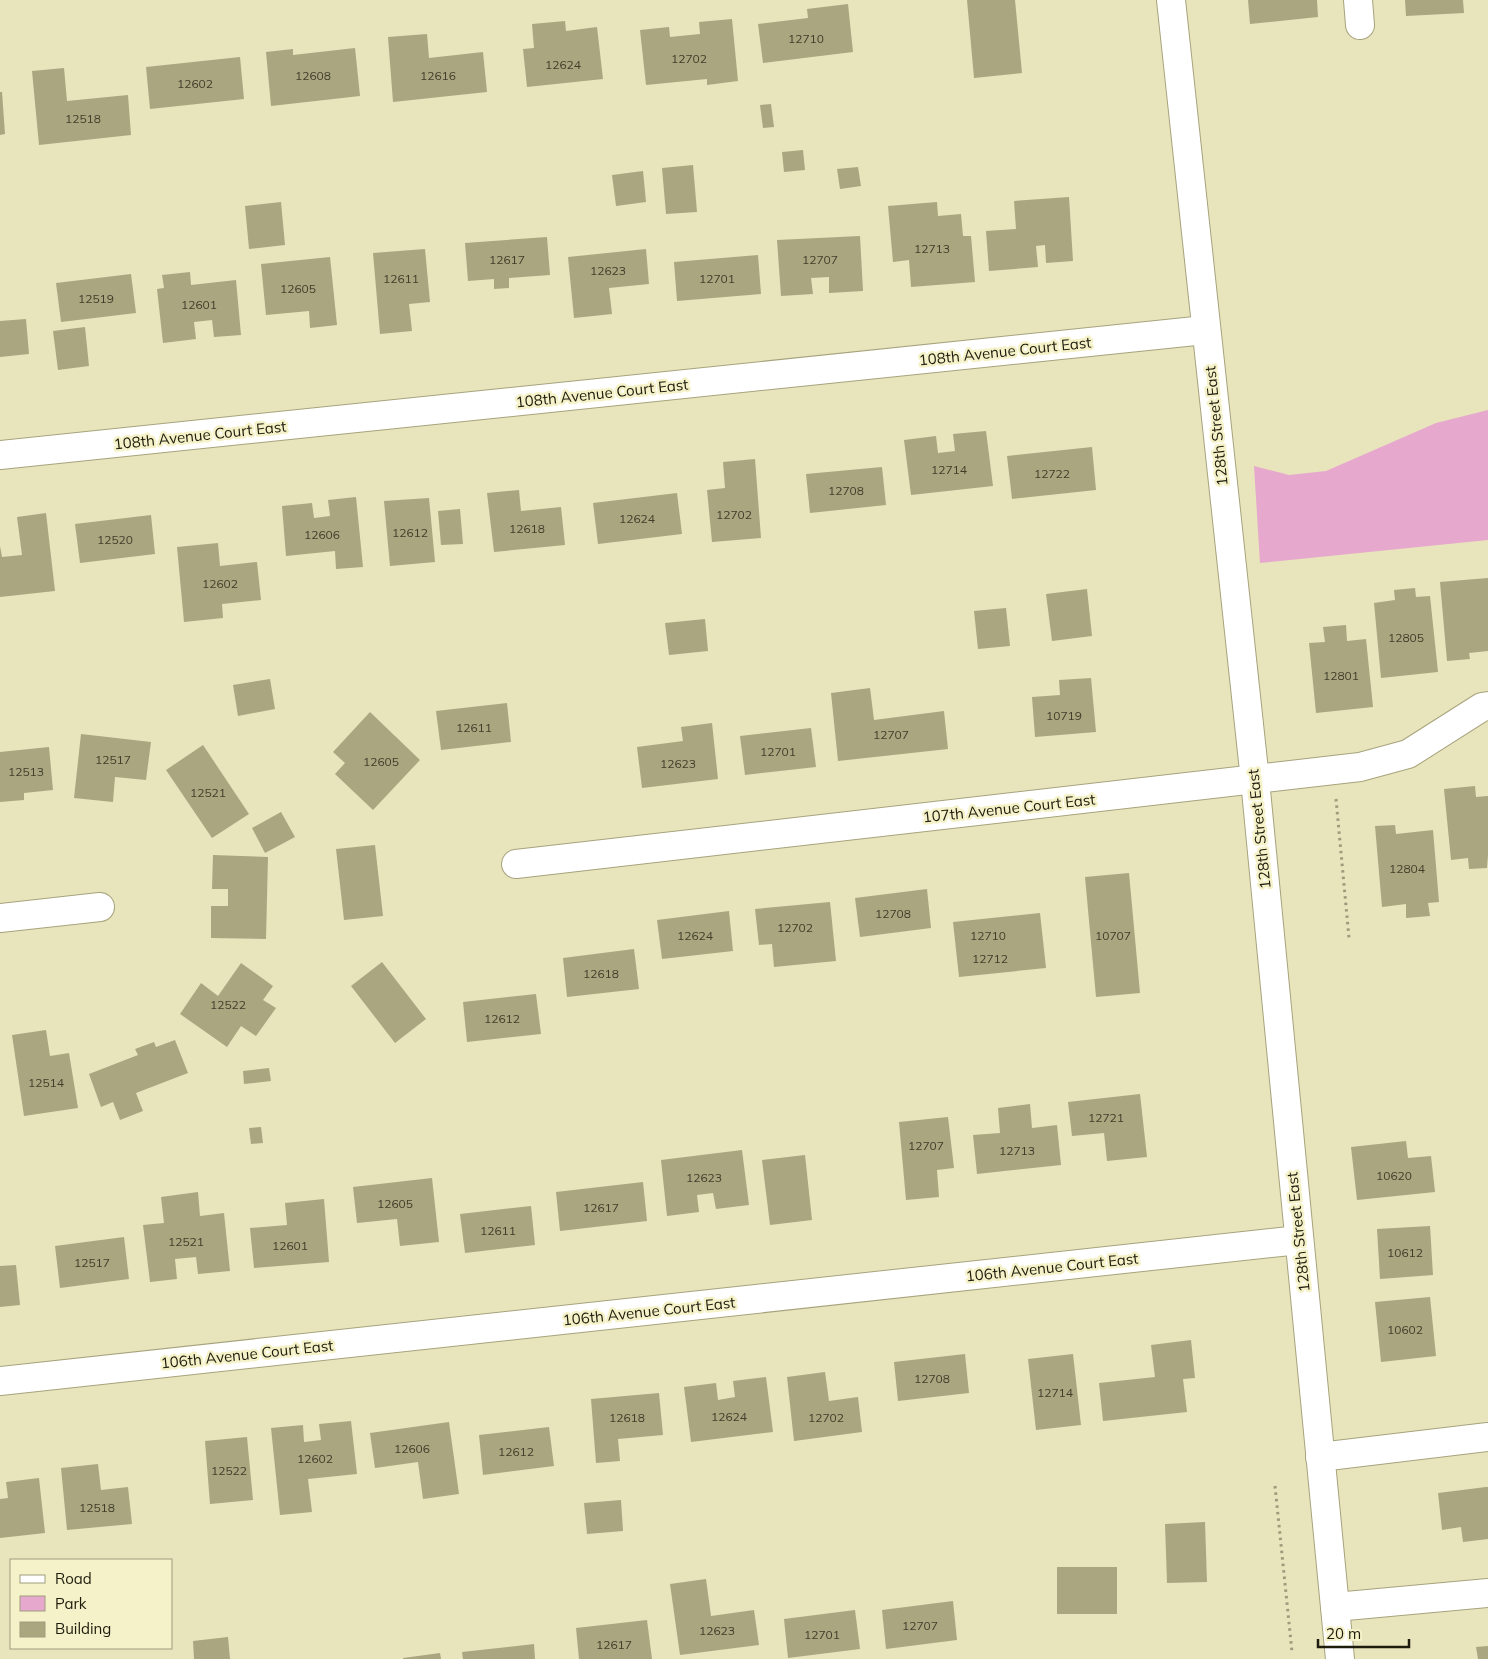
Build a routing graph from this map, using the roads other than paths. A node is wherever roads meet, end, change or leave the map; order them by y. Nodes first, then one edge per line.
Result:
1 (1170, 0) edge
2 (1205, 330) junction
3 (0, 455) edge
4 (1488, 706) edge
5 (1255, 780) junction
6 (516, 864) dead end
7 (100, 907) dead end
8 (0, 918) edge
9 (1299, 1240) junction
10 (0, 1381) edge
11 (1488, 1437) edge
12 (1320, 1457) junction
13 (1488, 1593) edge
14 (1335, 1607) junction
15 (1340, 1659) edge

1 - 2 street, 128th Street East
2 - 3 street, 108th Avenue Court East
2 - 5 street, 128th Street East
4 - 5 street, 107th Avenue Court East
5 - 6 street, 107th Avenue Court East
5 - 9 street, 128th Street East
7 - 8 street
9 - 10 street, 106th Avenue Court East
9 - 12 street, 128th Street East
11 - 12 street
12 - 14 street, 128th Street East
13 - 14 street
14 - 15 street, 128th Street East

